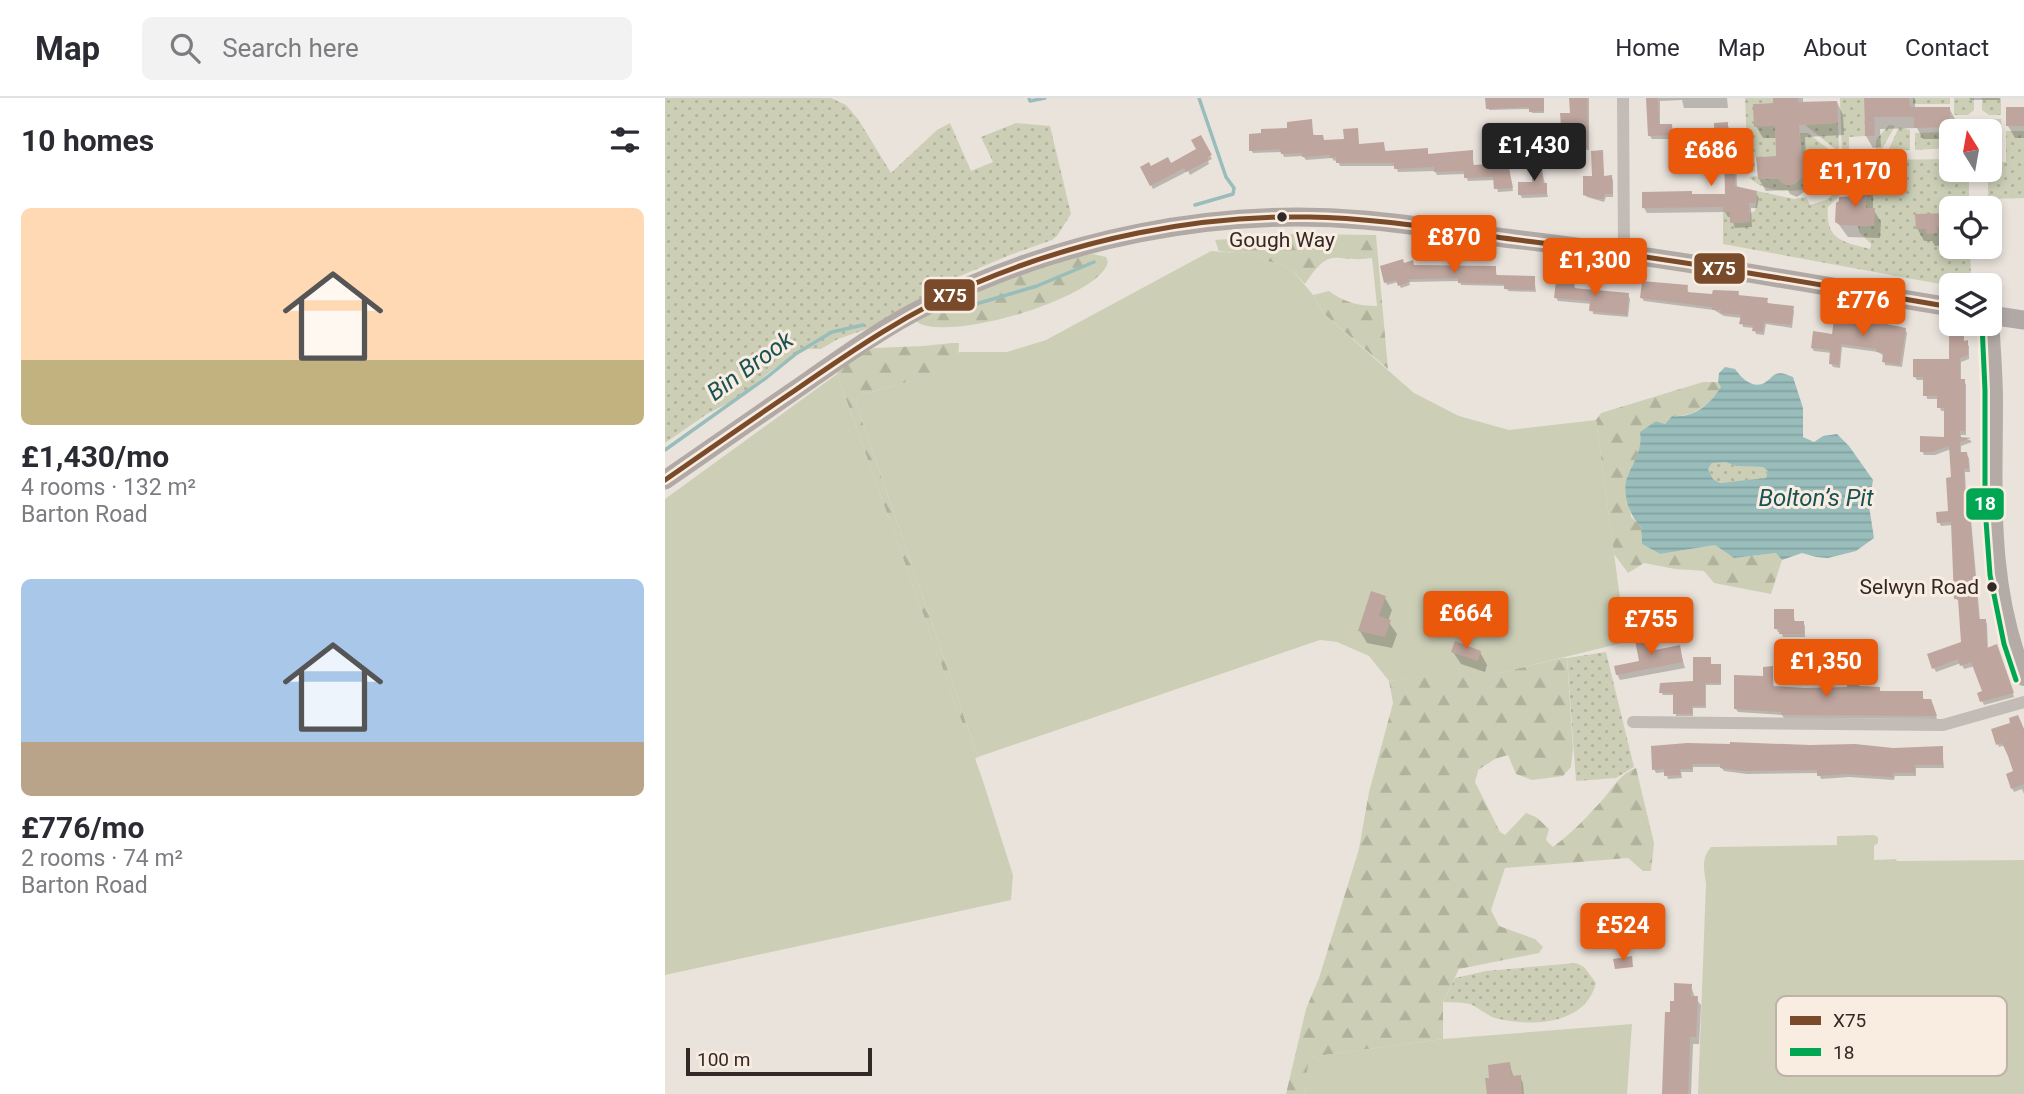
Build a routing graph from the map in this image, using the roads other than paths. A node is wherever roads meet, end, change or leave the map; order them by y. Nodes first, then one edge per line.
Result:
1 (1623, 98) edge
2 (1624, 252) junction
3 (1939, 305) edge
4 (2002, 317) edge
5 (2024, 320) edge
6 (1991, 336) edge
7 (665, 480) edge
8 (2018, 644) edge
9 (2024, 677) edge
10 (2024, 702) edge
11 (1633, 722) dead end

1 - 2 street
2 - 3 main road
2 - 7 main road
4 - 5 main road
6 - 8 street
8 - 9 street
10 - 11 street

